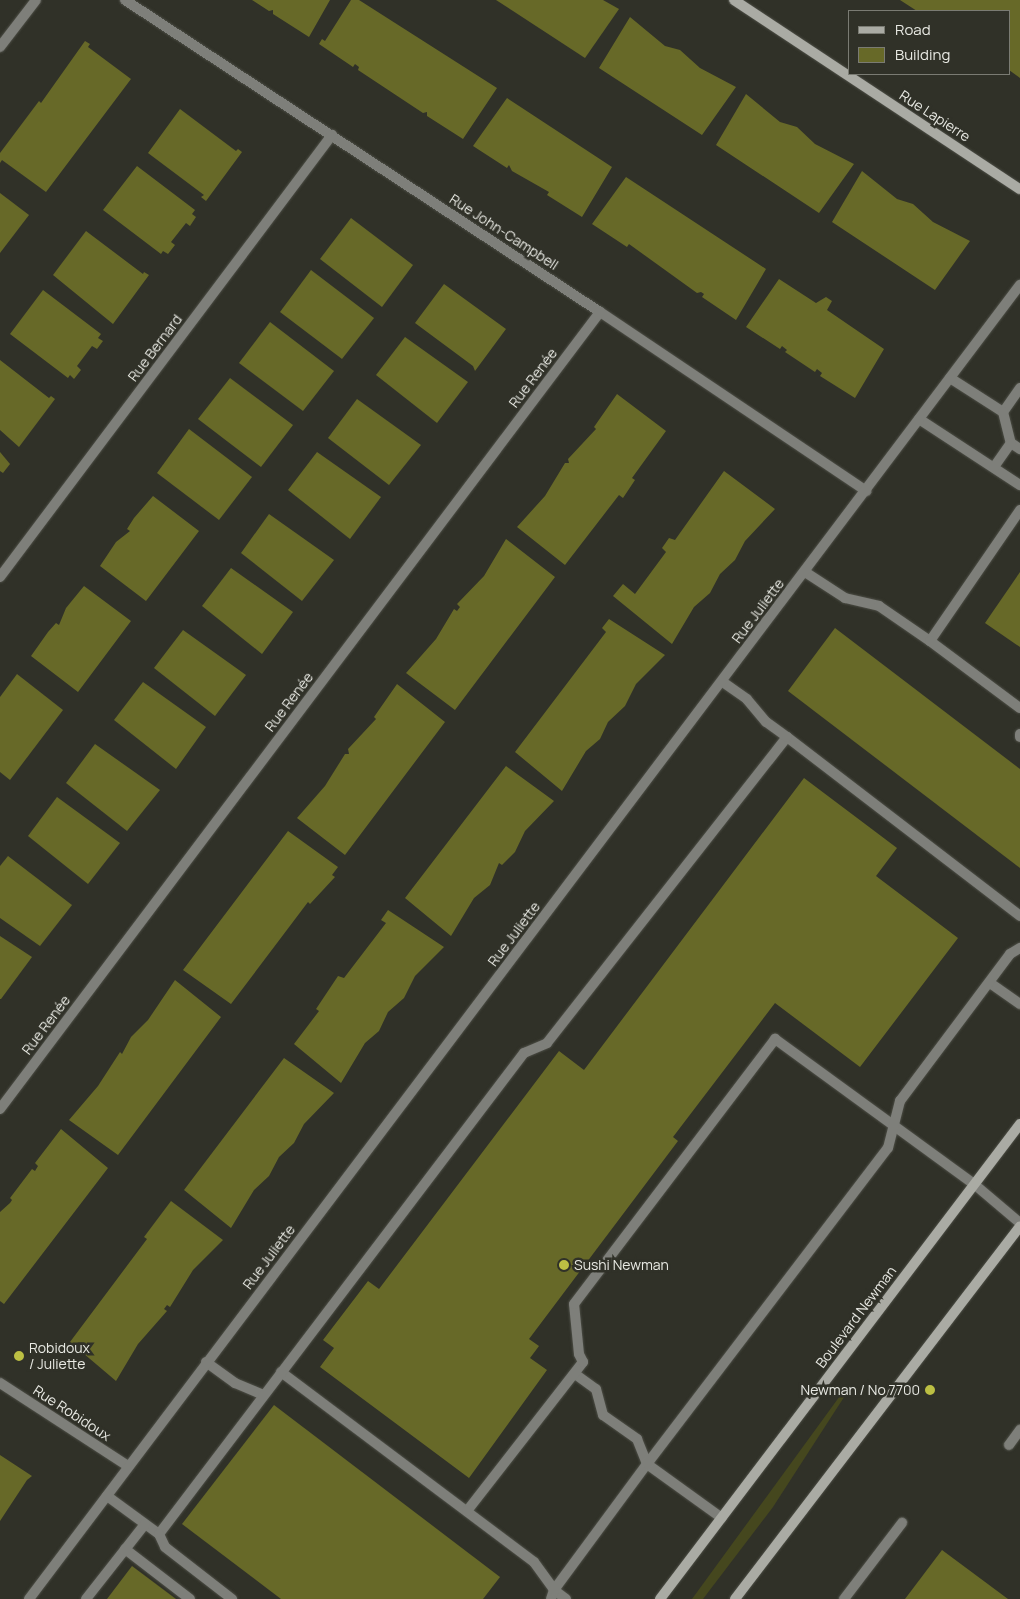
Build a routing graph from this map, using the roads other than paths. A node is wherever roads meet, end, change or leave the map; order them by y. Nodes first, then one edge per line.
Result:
1 (36, 0) edge
2 (125, 0) edge
3 (734, 0) edge
4 (0, 47) edge
5 (332, 135) junction
6 (1020, 189) edge
7 (1020, 285) edge
8 (600, 312) junction
9 (950, 378) junction
10 (1020, 388) edge
11 (1003, 412) junction
12 (919, 419) junction
13 (1016, 446) edge
14 (994, 467) junction
15 (1020, 485) edge
16 (866, 491) junction
17 (1020, 510) edge
18 (805, 572) junction
19 (0, 577) edge
20 (930, 641) junction
21 (723, 682) junction
22 (1020, 708) edge
23 (786, 737) junction
24 (1020, 916) edge
25 (1020, 948) edge
26 (990, 983) junction
27 (1020, 1004) edge
28 (0, 1109) edge
29 (1020, 1124) edge
30 (893, 1127) junction
31 (974, 1184) junction
32 (1020, 1225) edge
33 (206, 1362) junction
34 (281, 1372) junction
35 (575, 1374) junction
36 (0, 1383) edge
37 (264, 1395) junction
38 (1020, 1430) edge
39 (1009, 1445) dead end
40 (647, 1464) junction
41 (128, 1466) junction
42 (106, 1496) junction
43 (467, 1511) junction
44 (722, 1518) junction
45 (902, 1523) dead end
46 (145, 1524) junction
47 (160, 1534) junction
48 (125, 1549) junction
49 (553, 1594) edge
50 (29, 1599) edge
51 (86, 1599) edge
52 (190, 1599) edge
53 (232, 1599) edge
54 (566, 1599) edge
55 (660, 1599) edge
56 (735, 1599) edge
57 (844, 1599) edge

1 - 4 street
2 - 5 street, Rue John-Campbell
3 - 6 main road, Rue Lapierre
5 - 8 street, Rue John-Campbell
5 - 19 street, Rue Bernard
7 - 9 street, Rue Juliette
8 - 16 street, Rue John-Campbell
8 - 28 street, Rue Renée
9 - 11 street
9 - 12 street, Rue Juliette
10 - 11 street
11 - 13 street
12 - 14 street
12 - 16 street, Rue Juliette
13 - 14 street
14 - 15 street
16 - 18 street, Rue Juliette
17 - 20 street
18 - 20 street
18 - 21 street, Rue Juliette
20 - 22 street
21 - 23 street
21 - 33 street, Rue Juliette
23 - 24 street
23 - 34 street
25 - 26 street
26 - 27 street
26 - 30 street
29 - 31 main road, Boulevard Newman
30 - 31 street
30 - 35 street
30 - 40 street
31 - 32 street
31 - 44 main road, Boulevard Newman
32 - 56 main road
33 - 37 street
33 - 41 street, Rue Juliette
34 - 37 street
34 - 43 street
35 - 40 street
35 - 43 street
36 - 41 street, Rue Robidoux
37 - 47 street
38 - 39 street
40 - 44 street
40 - 49 street
41 - 42 street, Rue Juliette
42 - 46 street
42 - 50 street, Rue Juliette
43 - 49 street
44 - 55 main road, Boulevard Newman
45 - 57 street
46 - 47 street
46 - 48 street
47 - 53 street
48 - 51 street
48 - 52 street
49 - 54 street

